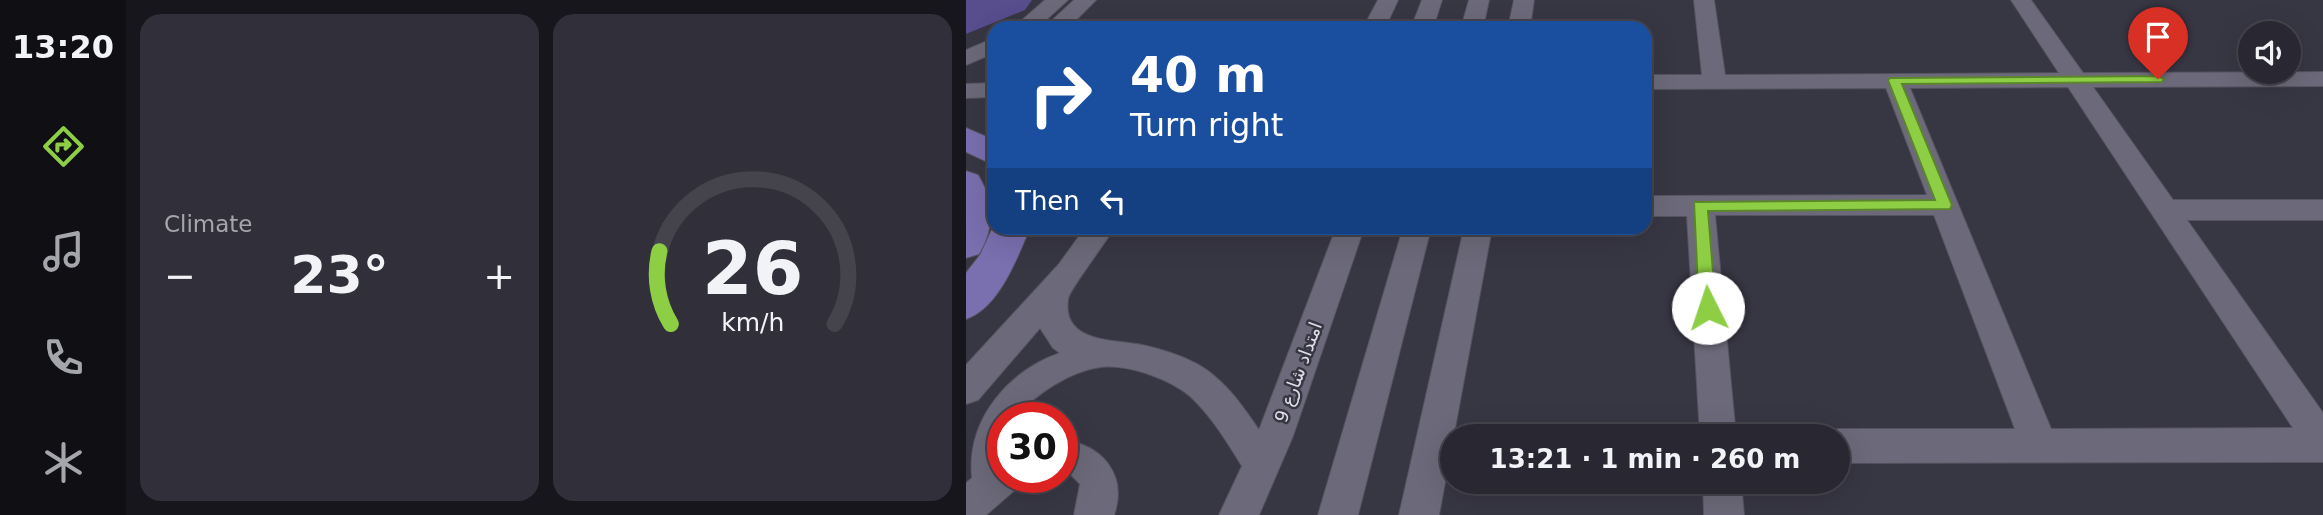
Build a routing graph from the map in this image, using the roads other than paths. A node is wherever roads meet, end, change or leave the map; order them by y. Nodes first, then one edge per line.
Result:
1 (1058, 0) edge
2 (1086, 0) edge
3 (1388, 0) edge
4 (1432, 0) edge
5 (1479, 0) edge
6 (1524, 0) edge
7 (1704, 0) edge
8 (2021, 0) edge
9 (1032, 21) edge
10 (1063, 21) edge
11 (1378, 21) edge
12 (1424, 21) edge
13 (1474, 21) edge
14 (1520, 21) edge
15 (987, 48) edge
16 (966, 58) edge
17 (987, 66) edge
18 (966, 74) edge
19 (2323, 79) edge
20 (1895, 80) junction
21 (2075, 80) junction
22 (1714, 81) junction
23 (1652, 82) edge
24 (966, 90) edge
25 (987, 90) edge
26 (966, 138) edge
27 (987, 150) edge
28 (966, 183) edge
29 (1944, 205) junction
30 (1652, 206) edge
31 (1700, 206) junction
32 (2164, 210) junction
33 (2323, 210) edge
34 (1008, 235) edge
35 (1096, 235) edge
36 (1347, 235) edge
37 (1415, 235) edge
38 (1477, 235) edge
39 (966, 244) edge
40 (1052, 294) junction
41 (966, 303) edge
42 (1099, 354) junction
43 (966, 389) edge
44 (1008, 402) edge
45 (1717, 424) edge
46 (987, 427) edge
47 (2323, 444) edge
48 (1850, 446) edge
49 (2040, 446) junction
50 (1078, 460) edge
51 (1263, 466) junction
52 (987, 472) edge
53 (987, 489) edge
54 (1723, 494) edge
55 (966, 507) edge
56 (1094, 515) edge
57 (1240, 515) edge
58 (1338, 515) edge
59 (1419, 515) edge
60 (1724, 515) edge

1 - 9 street
2 - 10 street
3 - 11 street
4 - 12 street
5 - 13 street
6 - 14 street
7 - 22 street
8 - 21 street
15 - 16 street
17 - 18 street
19 - 21 street
20 - 21 street
20 - 22 street
20 - 29 street
21 - 32 street
22 - 23 street
24 - 25 street
26 - 27 main road
28 - 39 main road
29 - 31 street
29 - 49 street
30 - 31 street
31 - 45 street
32 - 33 street
32 - 47 street
34 - 41 main road
35 - 40 street
36 - 51 street, امتداد شارع 9
37 - 58 street
38 - 59 street
40 - 42 street
40 - 43 street
42 - 44 street
42 - 51 street
46 - 52 street
47 - 49 street
48 - 49 street
50 - 56 street
51 - 57 street, امتداد شارع 9
53 - 55 street
54 - 60 street

